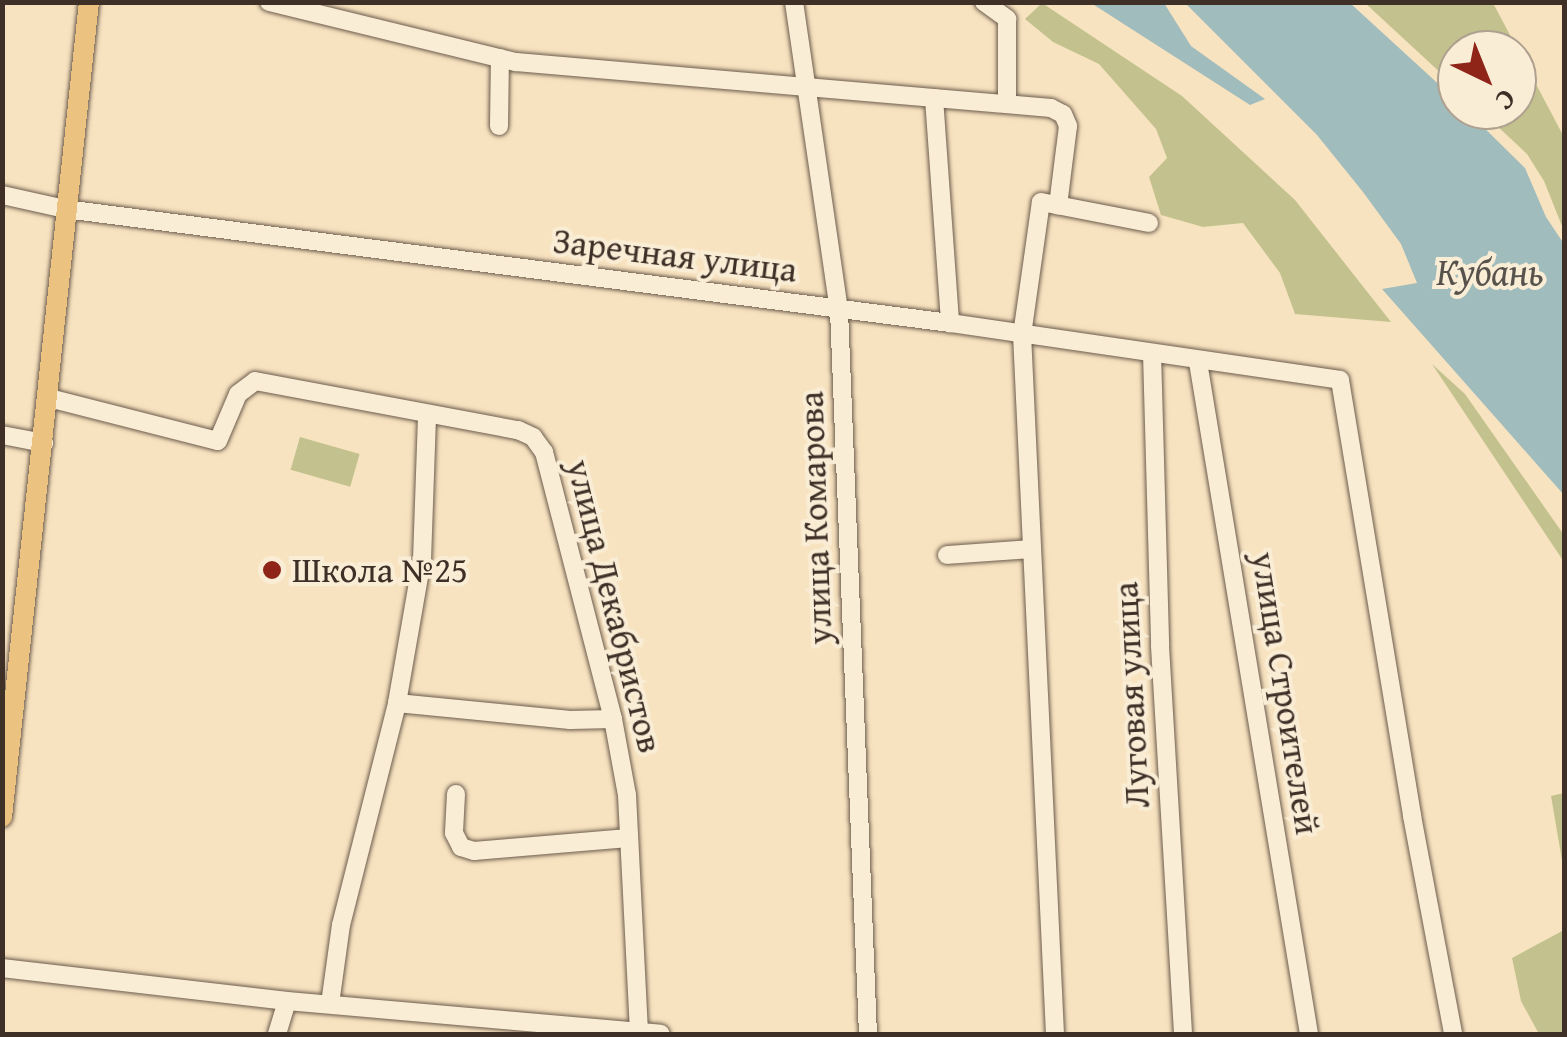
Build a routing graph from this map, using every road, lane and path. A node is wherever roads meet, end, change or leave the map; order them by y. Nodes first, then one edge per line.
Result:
1 (90, 2) edge
2 (269, 2) edge
3 (794, 2) edge
4 (984, 2) edge
5 (500, 58) junction
6 (807, 88) junction
7 (934, 98) junction
8 (1008, 103) junction
9 (499, 126) dead end
10 (2, 195) edge
11 (1058, 205) junction
12 (65, 209) junction
13 (1149, 224) dead end
14 (839, 310) junction
15 (950, 323) junction
16 (1022, 335) junction
17 (1152, 353) junction
18 (1198, 362) junction
19 (49, 398) junction
20 (426, 414) junction
21 (2, 435) edge
22 (44, 442) junction
23 (1030, 550) junction
24 (947, 555) dead end
25 (11, 666) edge
26 (397, 703) junction
27 (614, 719) junction
28 (456, 794) dead end
29 (2, 817) edge
30 (628, 838) junction
31 (2, 968) edge
32 (287, 1001) junction
33 (330, 1004) junction
34 (492, 1027) edge
35 (640, 1030) junction
36 (277, 1034) edge
37 (660, 1034) edge
38 (868, 1034) edge
39 (1055, 1034) edge
40 (1183, 1034) edge
41 (1309, 1034) edge
42 (1453, 1034) edge

1 - 12 main road
2 - 5 street
3 - 6 street, улица Комарова
4 - 8 street
5 - 6 street
5 - 9 street
6 - 7 street
6 - 14 street, улица Комарова
7 - 8 street
7 - 15 street
8 - 11 street
10 - 12 street, Заречная улица
11 - 13 street
11 - 16 street
12 - 14 street, Заречная улица
12 - 19 main road
14 - 15 street, Заречная улица
14 - 38 street, улица Комарова
15 - 16 street, Заречная улица
16 - 17 street, Заречная улица
16 - 23 street
17 - 18 street, Заречная улица
17 - 40 street, Луговая улица
18 - 41 street, улица Строителей
18 - 42 street, Заречная улица
19 - 20 street, улица Декабристов
19 - 22 main road
20 - 26 street
20 - 27 street, улица Декабристов
21 - 22 street
22 - 25 main road
23 - 24 street
23 - 39 street
25 - 29 main road
26 - 27 street
26 - 33 street
27 - 30 street, улица Декабристов
28 - 30 street
30 - 35 street, улица Декабристов
31 - 32 street
32 - 33 street
32 - 36 street
33 - 34 street
34 - 35 street
35 - 37 street

